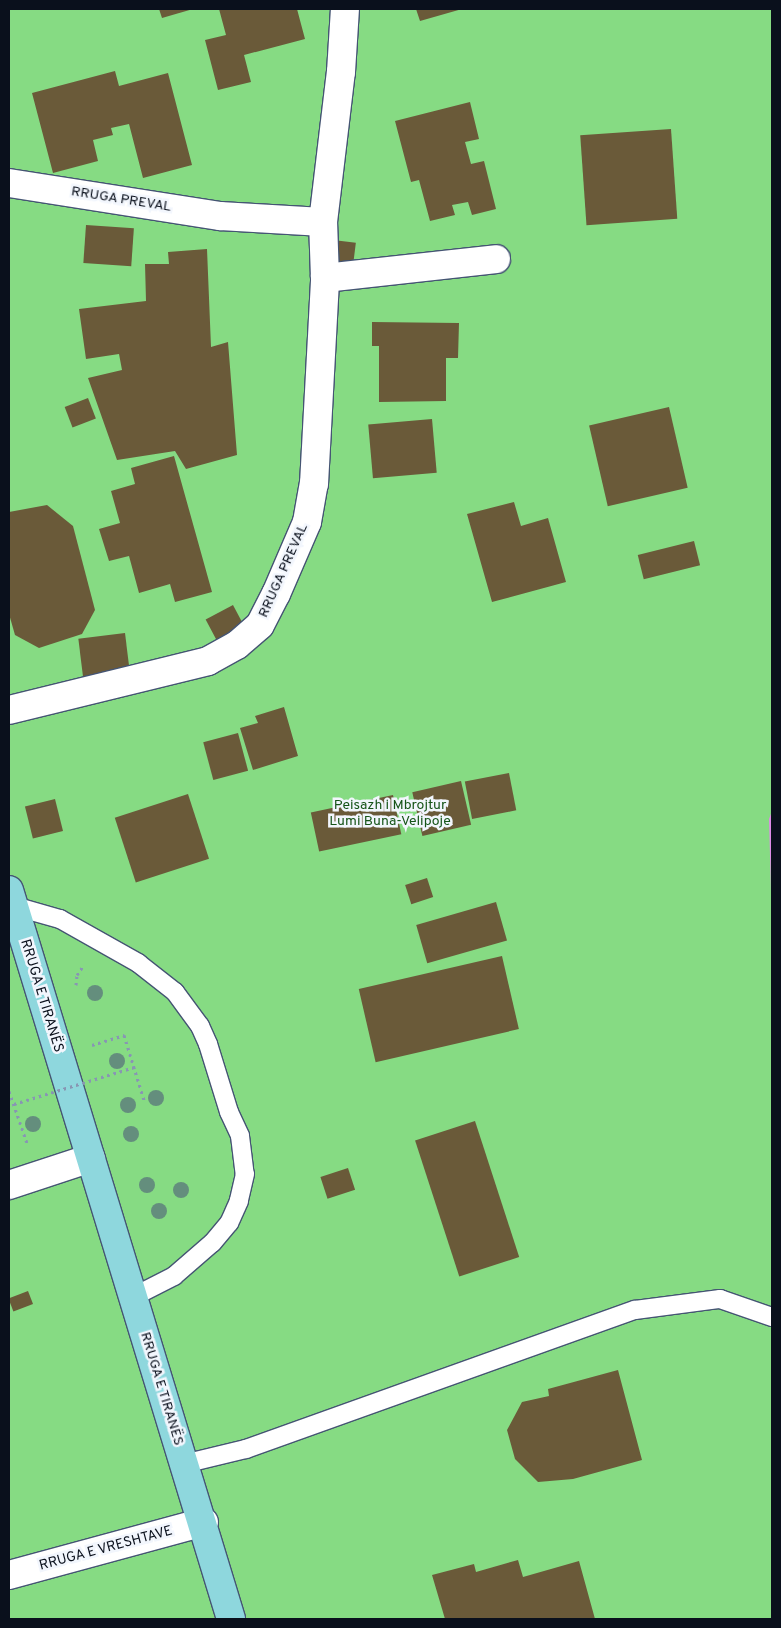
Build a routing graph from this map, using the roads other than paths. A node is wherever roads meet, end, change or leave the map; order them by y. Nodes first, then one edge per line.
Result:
1 (344, 9) edge
2 (9, 183) edge
3 (323, 222) junction
4 (496, 259) dead end
5 (326, 278) junction
6 (9, 710) edge
7 (11, 898) edge
8 (91, 1158) junction
9 (9, 1185) edge
10 (133, 1297) junction
11 (772, 1317) edge
12 (184, 1464) junction
13 (204, 1522) junction
14 (9, 1575) edge
15 (231, 1619) edge

1 - 3 street, RRUGA PREVAL
2 - 3 street, RRUGA PREVAL
3 - 5 street, RRUGA PREVAL
4 - 5 street
5 - 6 street, RRUGA PREVAL
7 - 8 main road, RRUGA E TIRANËS
7 - 10 lane
8 - 9 street
8 - 10 main road, RRUGA E TIRANËS
10 - 12 main road, RRUGA E TIRANËS
11 - 12 lane
12 - 13 main road, RRUGA E TIRANËS
13 - 14 street, RRUGA E VRESHTAVE
13 - 15 main road, RRUGA E TIRANËS

